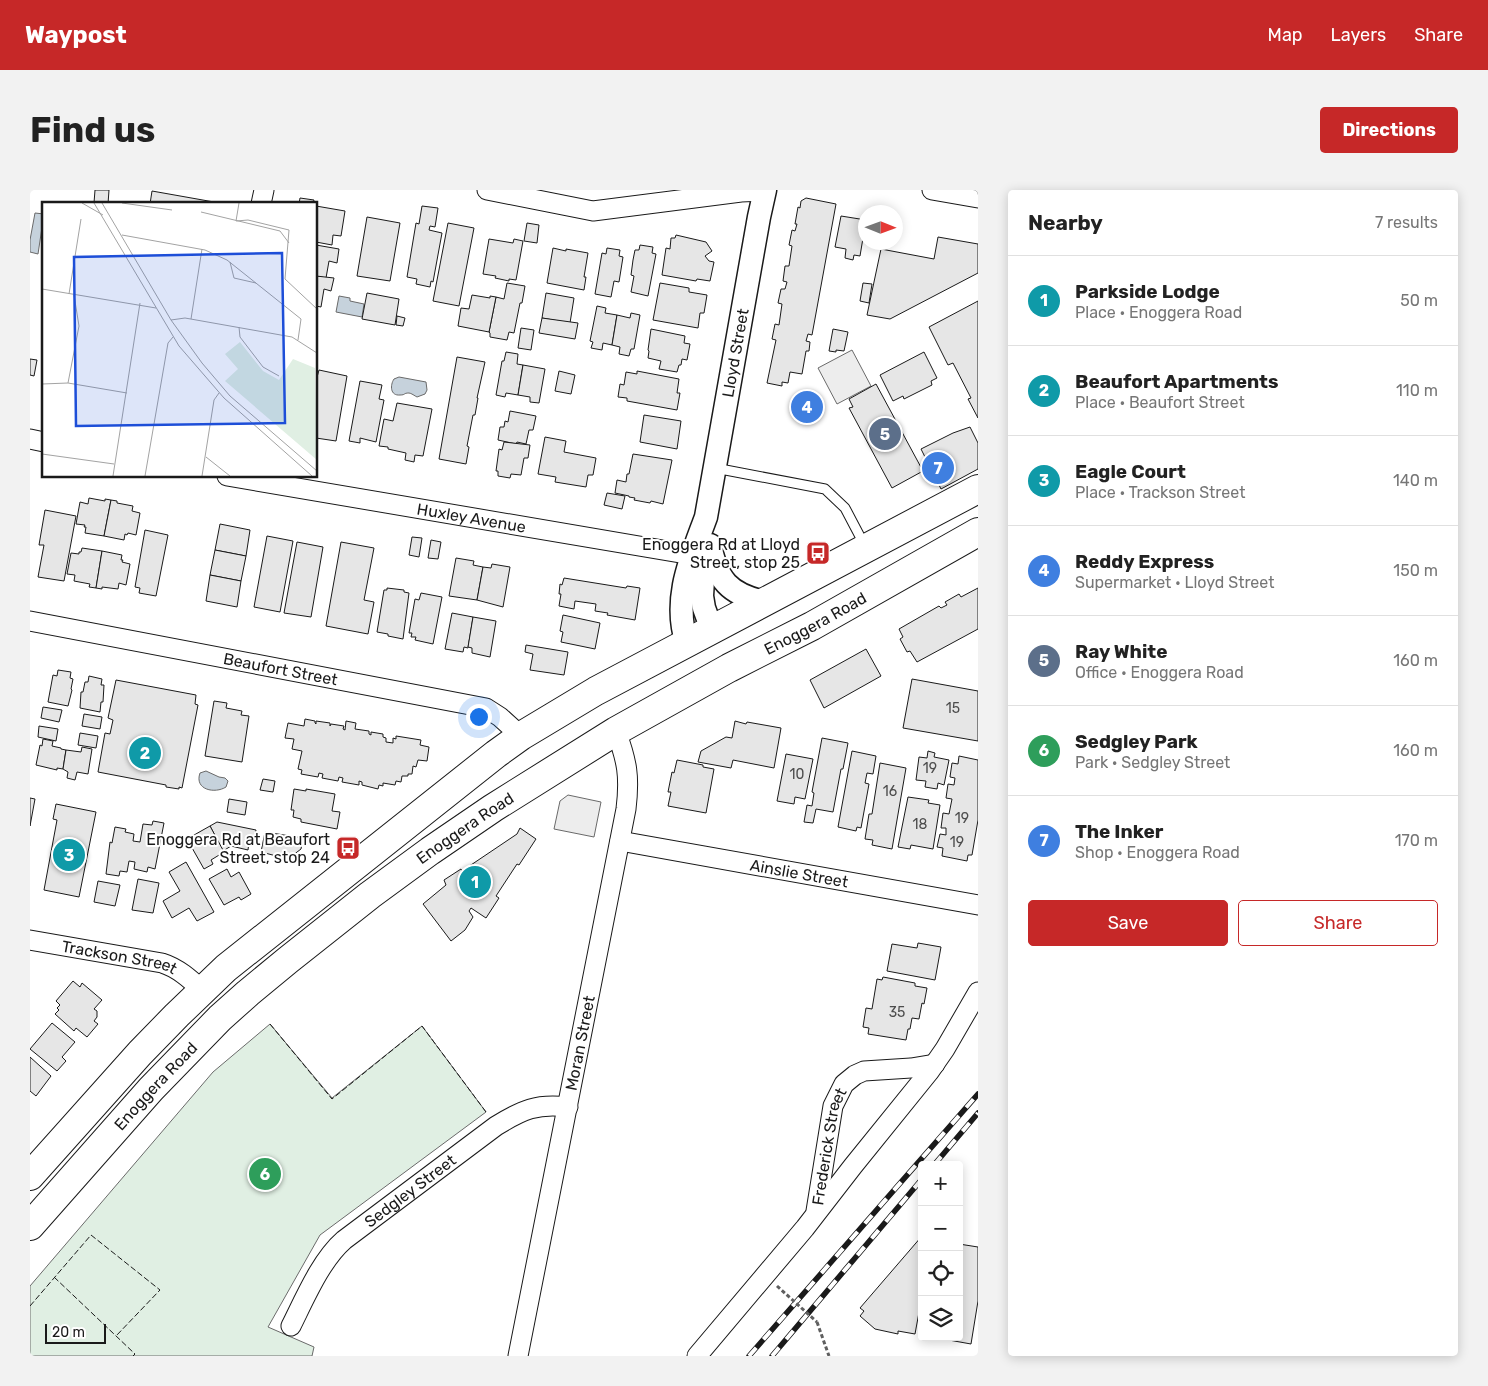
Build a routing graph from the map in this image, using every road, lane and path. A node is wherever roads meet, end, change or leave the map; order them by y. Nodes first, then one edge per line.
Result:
1 (487, 190) edge
2 (765, 190) edge
3 (932, 190) edge
4 (978, 198) edge
5 (715, 468) junction
6 (240, 478) edge
7 (978, 489) edge
8 (978, 532) edge
9 (866, 548) junction
10 (703, 557) junction
11 (764, 602) junction
12 (30, 620) edge
13 (712, 630) junction
14 (686, 644) junction
15 (729, 668) junction
16 (596, 691) junction
17 (616, 731) junction
18 (521, 736) junction
19 (620, 841) junction
20 (978, 905) edge
21 (30, 940) edge
22 (202, 990) junction
23 (978, 992) edge
24 (936, 1064) junction
25 (568, 1107) junction
26 (30, 1176) edge
27 (815, 1214) junction
28 (30, 1226) edge
29 (776, 1286) dead end
30 (291, 1326) dead end
31 (518, 1356) edge
32 (696, 1356) edge
33 (829, 1356) edge

1 - 2 street
2 - 5 street, Lloyd Street
3 - 4 street
5 - 9 lane
5 - 10 street, Lloyd Street
6 - 10 street, Huxley Avenue
7 - 9 main road, Enoggera Road
8 - 15 main road, Enoggera Road
9 - 11 main road, Enoggera Road
10 - 11 street, Lloyd Street
10 - 13 street
10 - 14 street, Lloyd Street
11 - 13 main road, Enoggera Road
12 - 18 street, Beaufort Street
13 - 14 main road, Enoggera Road
13 - 15 main road
14 - 15 main road
14 - 16 main road, Enoggera Road
15 - 17 main road, Enoggera Road
16 - 17 main road
16 - 18 main road, Enoggera Road
17 - 19 street, Moran Street
17 - 28 main road, Enoggera Road
18 - 22 main road, Enoggera Road
19 - 20 street, Ainslie Street
19 - 25 street, Moran Street
21 - 22 street, Trackson Street
22 - 26 main road, Enoggera Road
23 - 24 street, Frederick Street
24 - 27 street, Frederick Street
24 - 27 street, Frederick Street
25 - 30 street, Sedgley Street
25 - 31 street, Moran Street
27 - 32 street, Frederick Street
29 - 33 path, bridge

